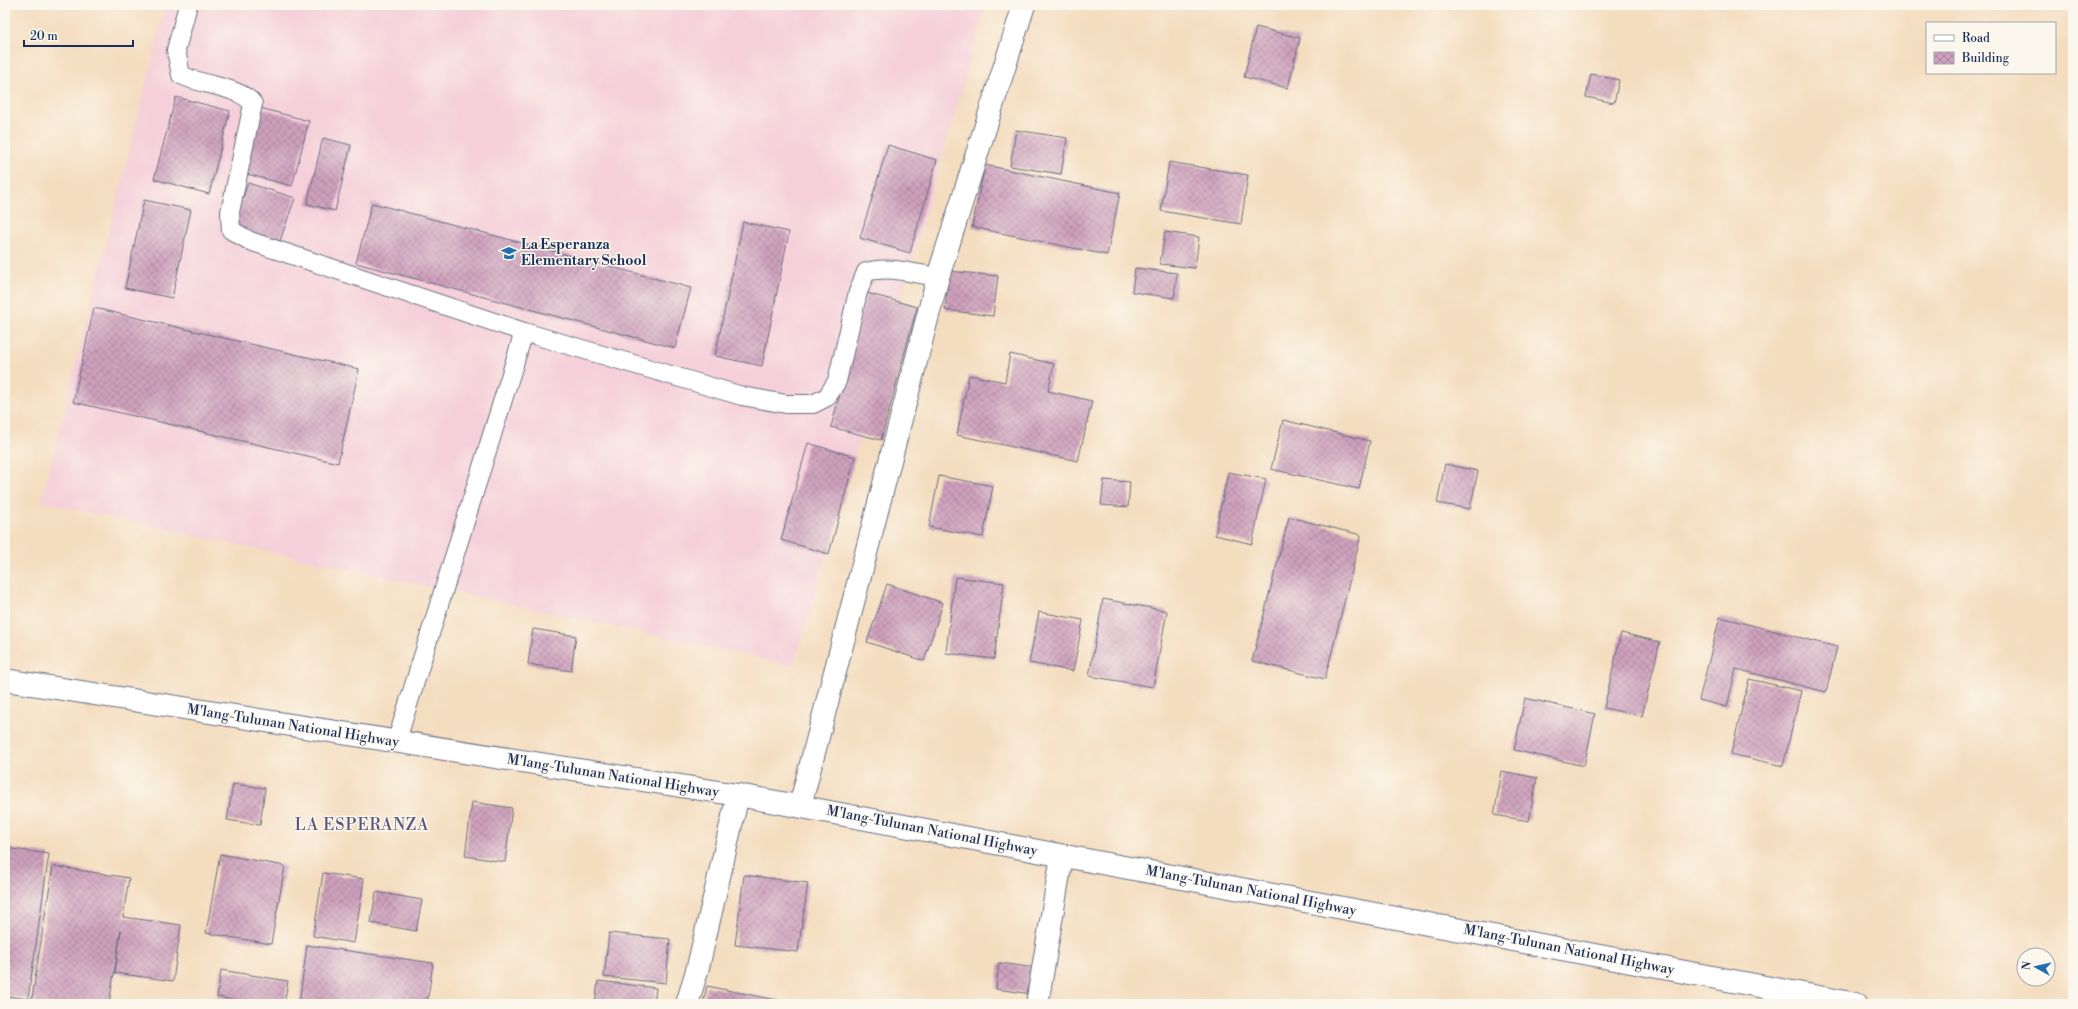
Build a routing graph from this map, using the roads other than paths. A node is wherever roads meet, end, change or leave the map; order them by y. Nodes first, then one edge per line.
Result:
1 (188, 5) edge
2 (1024, 5) edge
3 (938, 277) junction
4 (524, 332) junction
5 (5, 680) edge
6 (396, 743) junction
7 (738, 795) junction
8 (800, 806) junction
9 (1062, 856) junction
10 (687, 1004) edge
11 (1037, 1004) edge
12 (1856, 1004) edge

1 - 4 lane
2 - 3 main road
3 - 4 lane
3 - 8 main road
4 - 6 lane
5 - 6 main road, M'lang-Tulunan National Highway
6 - 7 main road, M'lang-Tulunan National Highway
7 - 8 main road, M'lang-Tulunan National Highway
7 - 10 main road
8 - 9 main road, M'lang-Tulunan National Highway
9 - 11 main road
9 - 12 main road, M'lang-Tulunan National Highway

